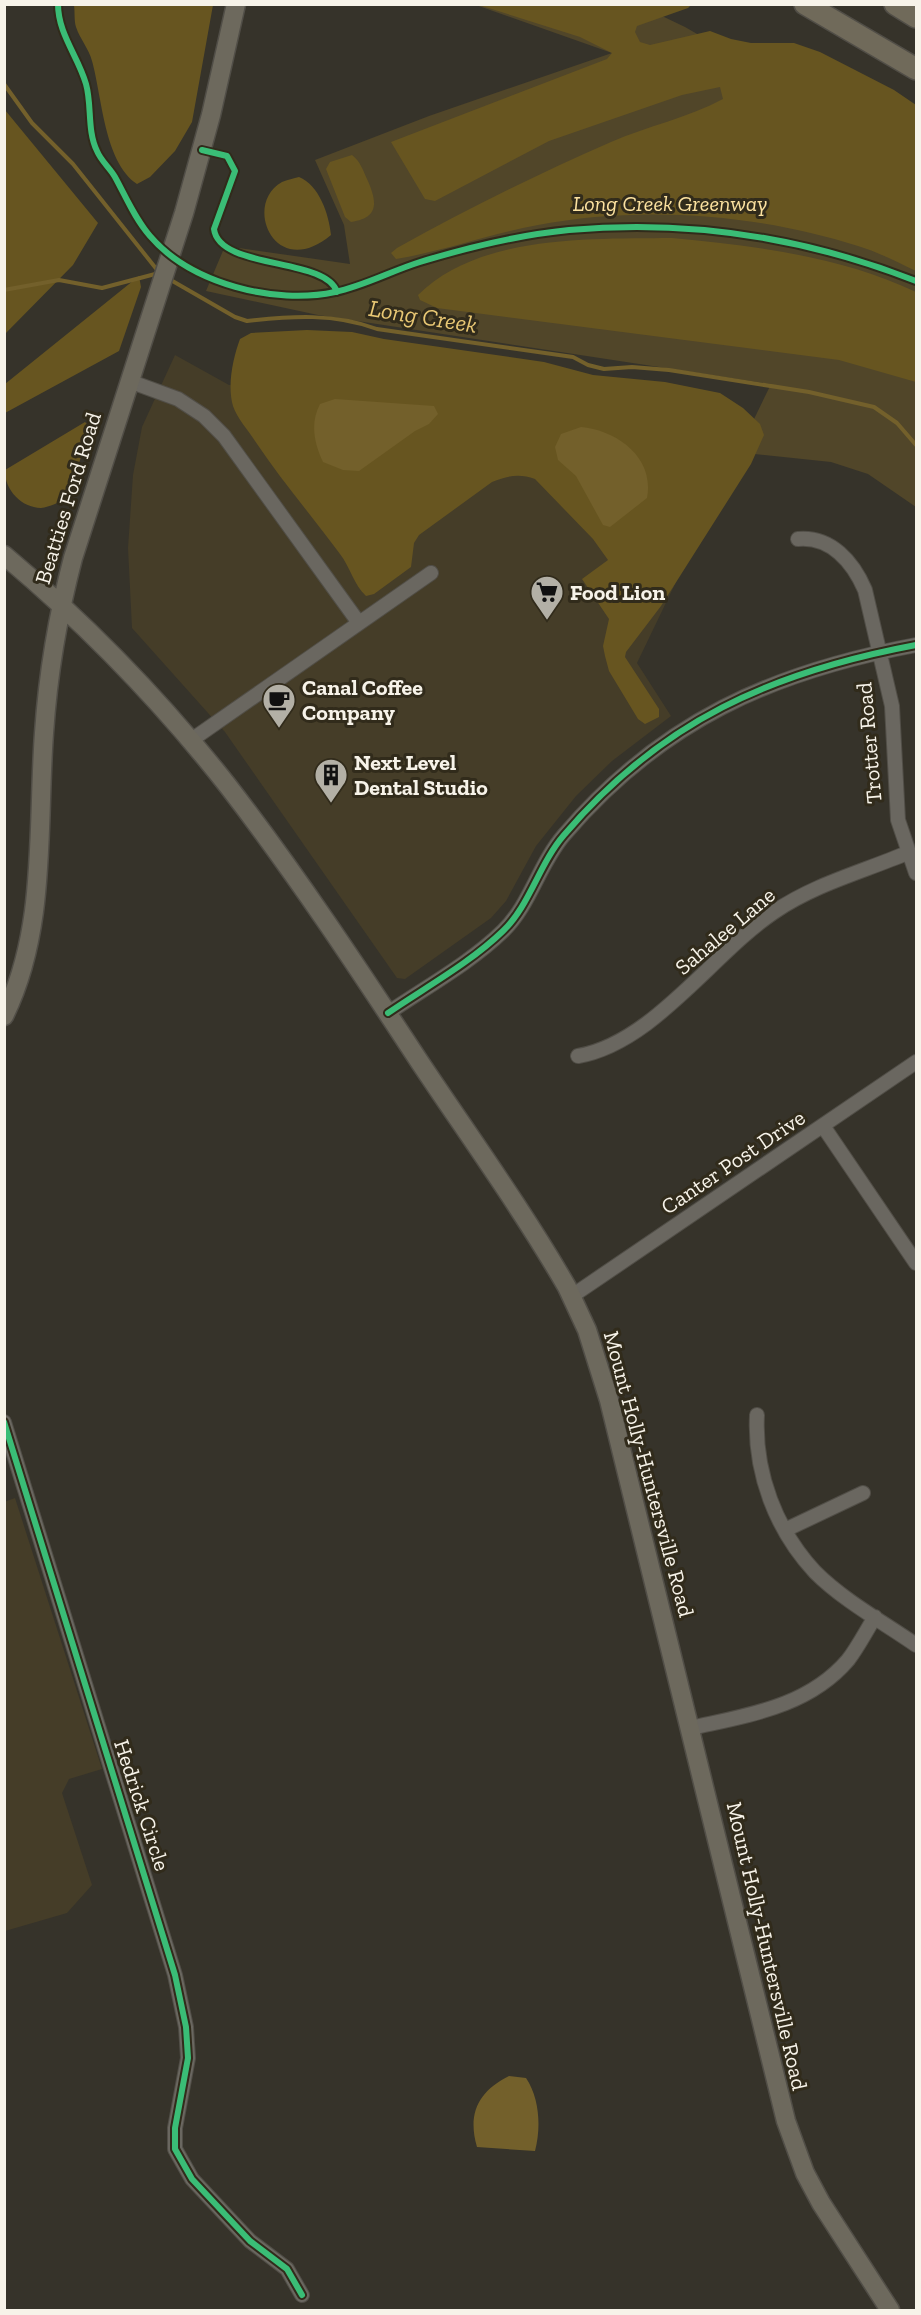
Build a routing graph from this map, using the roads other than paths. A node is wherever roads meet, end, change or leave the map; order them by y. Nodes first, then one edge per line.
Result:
1 (236, 4) edge
2 (805, 4) edge
3 (895, 4) edge
4 (916, 17) edge
5 (916, 69) edge
6 (129, 381) junction
7 (798, 539) dead end
8 (4, 555) edge
9 (431, 573) dead end
10 (61, 605) junction
11 (359, 623) junction
12 (916, 645) edge
13 (880, 654) junction
14 (190, 741) junction
15 (907, 853) junction
16 (916, 873) edge
17 (388, 1013) junction
18 (4, 1016) edge
19 (578, 1056) dead end
20 (916, 1062) edge
21 (823, 1126) junction
22 (916, 1263) edge
23 (572, 1296) junction
24 (757, 1416) dead end
25 (4, 1422) edge
26 (863, 1493) dead end
27 (785, 1530) junction
28 (875, 1617) junction
29 (916, 1645) edge
30 (691, 1728) junction
31 (302, 2295) dead end
32 (890, 2310) edge

1 - 6 main road, Beatties Ford Road
2 - 5 highway
3 - 4 highway
6 - 10 main road, Beatties Ford Road
6 - 11 street
7 - 13 street, Trotter Road
8 - 10 main road, Mount Holly-Huntersville Road
9 - 11 street
10 - 14 main road, Mount Holly-Huntersville Road
10 - 18 main road, Beatties Ford Road
11 - 14 street
12 - 13 street
13 - 15 street, Trotter Road
13 - 17 street
14 - 17 main road, Mount Holly-Huntersville Road
15 - 16 street, Trotter Road
15 - 19 street, Sahalee Lane
17 - 23 main road, Mount Holly-Huntersville Road
20 - 21 street, Canter Post Drive
21 - 22 street
21 - 23 street, Canter Post Drive
23 - 30 main road, Mount Holly-Huntersville Road
24 - 27 street
25 - 31 street, Hedrick Circle
26 - 27 street
27 - 28 street
28 - 29 street
28 - 30 street
30 - 32 main road, Mount Holly-Huntersville Road

